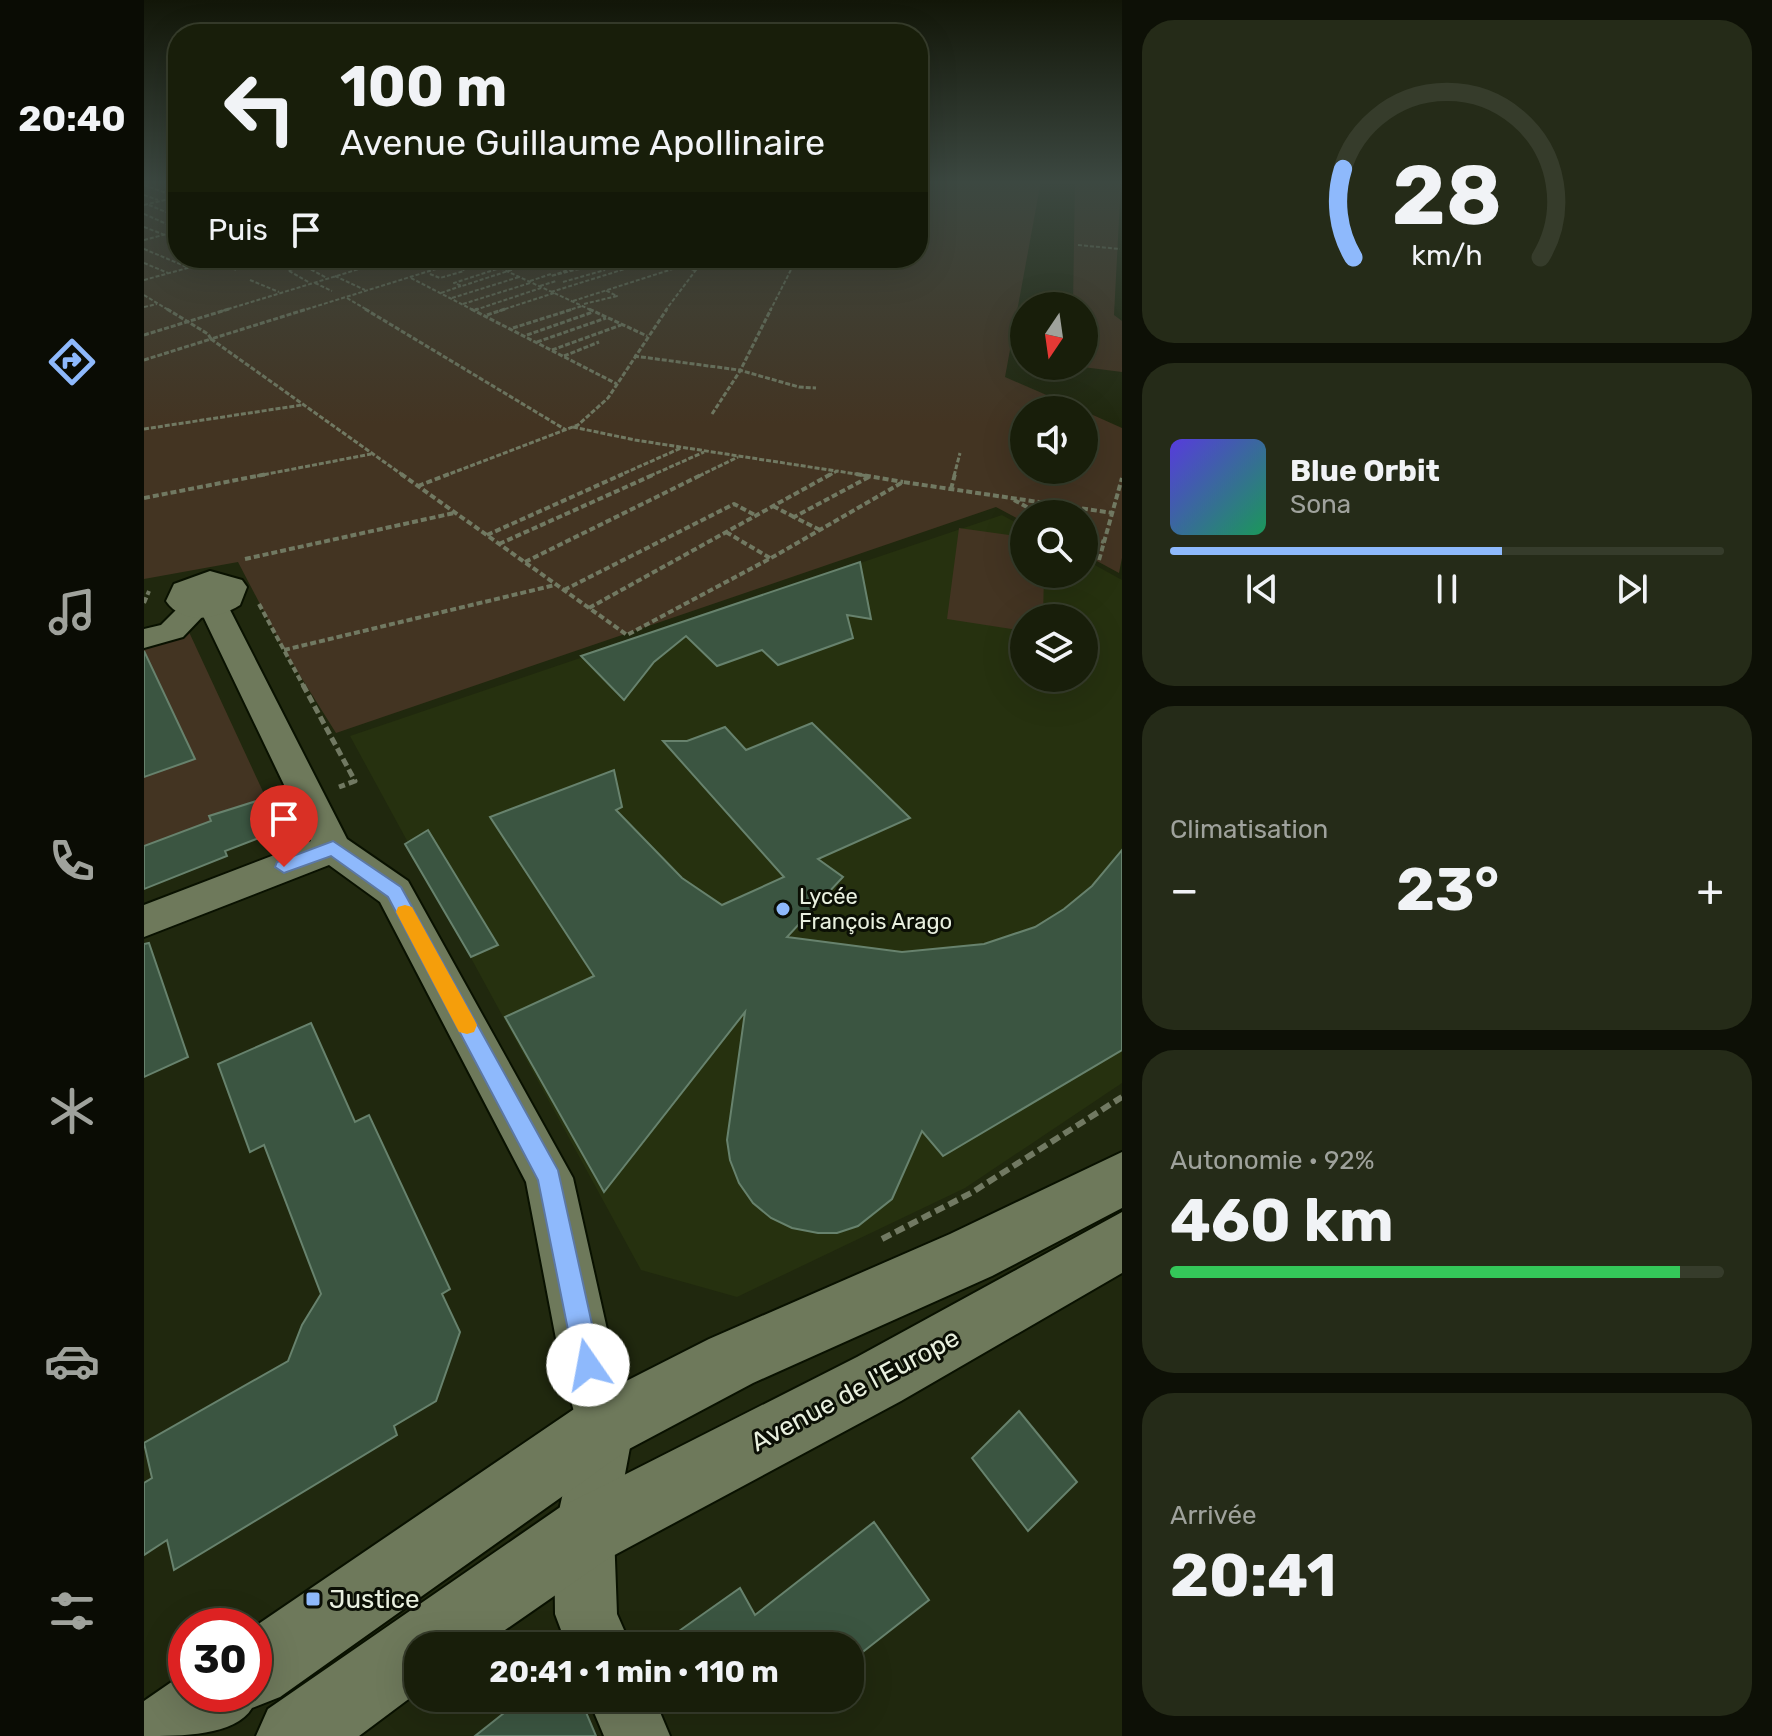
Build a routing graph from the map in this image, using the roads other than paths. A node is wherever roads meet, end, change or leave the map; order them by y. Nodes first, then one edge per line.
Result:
1 (144, 639) edge
2 (333, 848) junction
3 (144, 921) edge
4 (1122, 1179) edge
5 (1122, 1241) edge
6 (606, 1426) junction
7 (584, 1533) junction
8 (439, 1632) edge
9 (593, 1632) edge
10 (404, 1657) edge
11 (272, 1658) edge
12 (194, 1712) edge
13 (627, 1712) edge
14 (160, 1736) edge
15 (295, 1736) edge
16 (637, 1736) edge

1 - 2 street
2 - 3 street
2 - 6 street
4 - 6 main road
5 - 7 main road, Avenue de l'Europe
6 - 7 street
6 - 11 main road
7 - 8 main road, Avenue de l'Europe
7 - 9 street
10 - 15 main road, Avenue de l'Europe
12 - 14 main road
13 - 16 street

